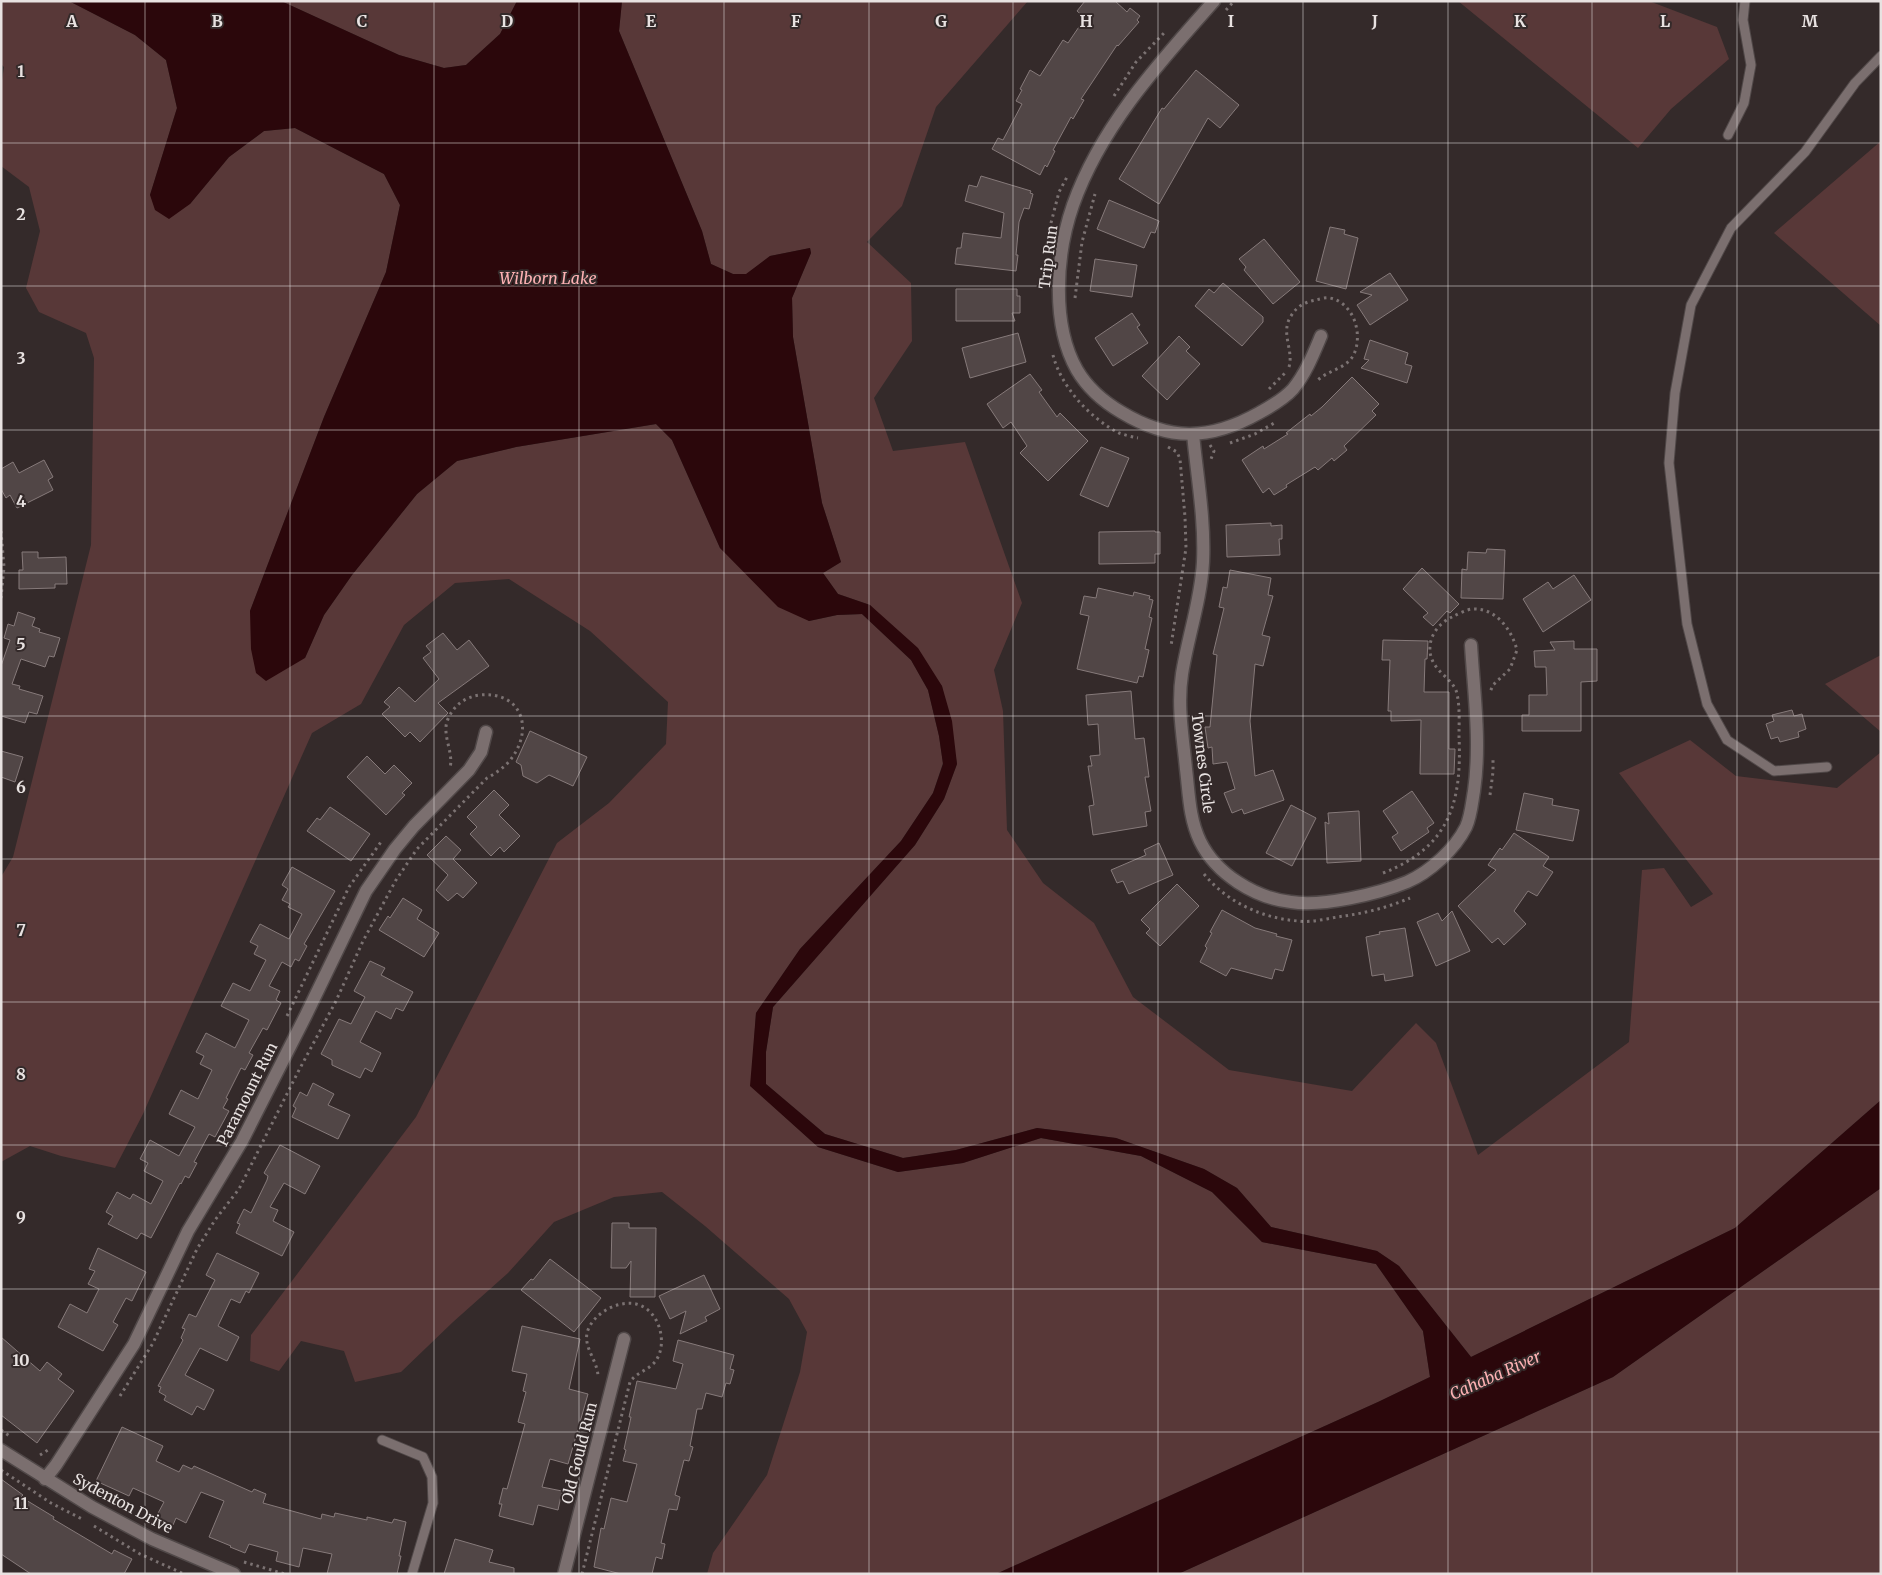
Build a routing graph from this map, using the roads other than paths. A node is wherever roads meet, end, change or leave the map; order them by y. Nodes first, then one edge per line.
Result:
1 (1214, 1) edge
2 (1745, 1) edge
3 (1881, 56) edge
4 (1728, 135) dead end
5 (1321, 336) dead end
6 (1193, 434) junction
7 (1471, 645) dead end
8 (486, 732) dead end
9 (1827, 766) dead end
10 (624, 1339) dead end
11 (382, 1440) dead end
12 (1, 1450) edge
13 (45, 1479) junction
14 (234, 1574) edge
15 (412, 1574) edge
16 (564, 1574) edge

1 - 6 street, Trip Run
2 - 4 lane
3 - 9 lane
5 - 6 street, Trip Run
6 - 7 street, Townes Circle
8 - 13 street, Paramount Run
10 - 16 street, Old Gould Run
11 - 15 lane
12 - 13 street, Sydenton Drive
13 - 14 street, Sydenton Drive

